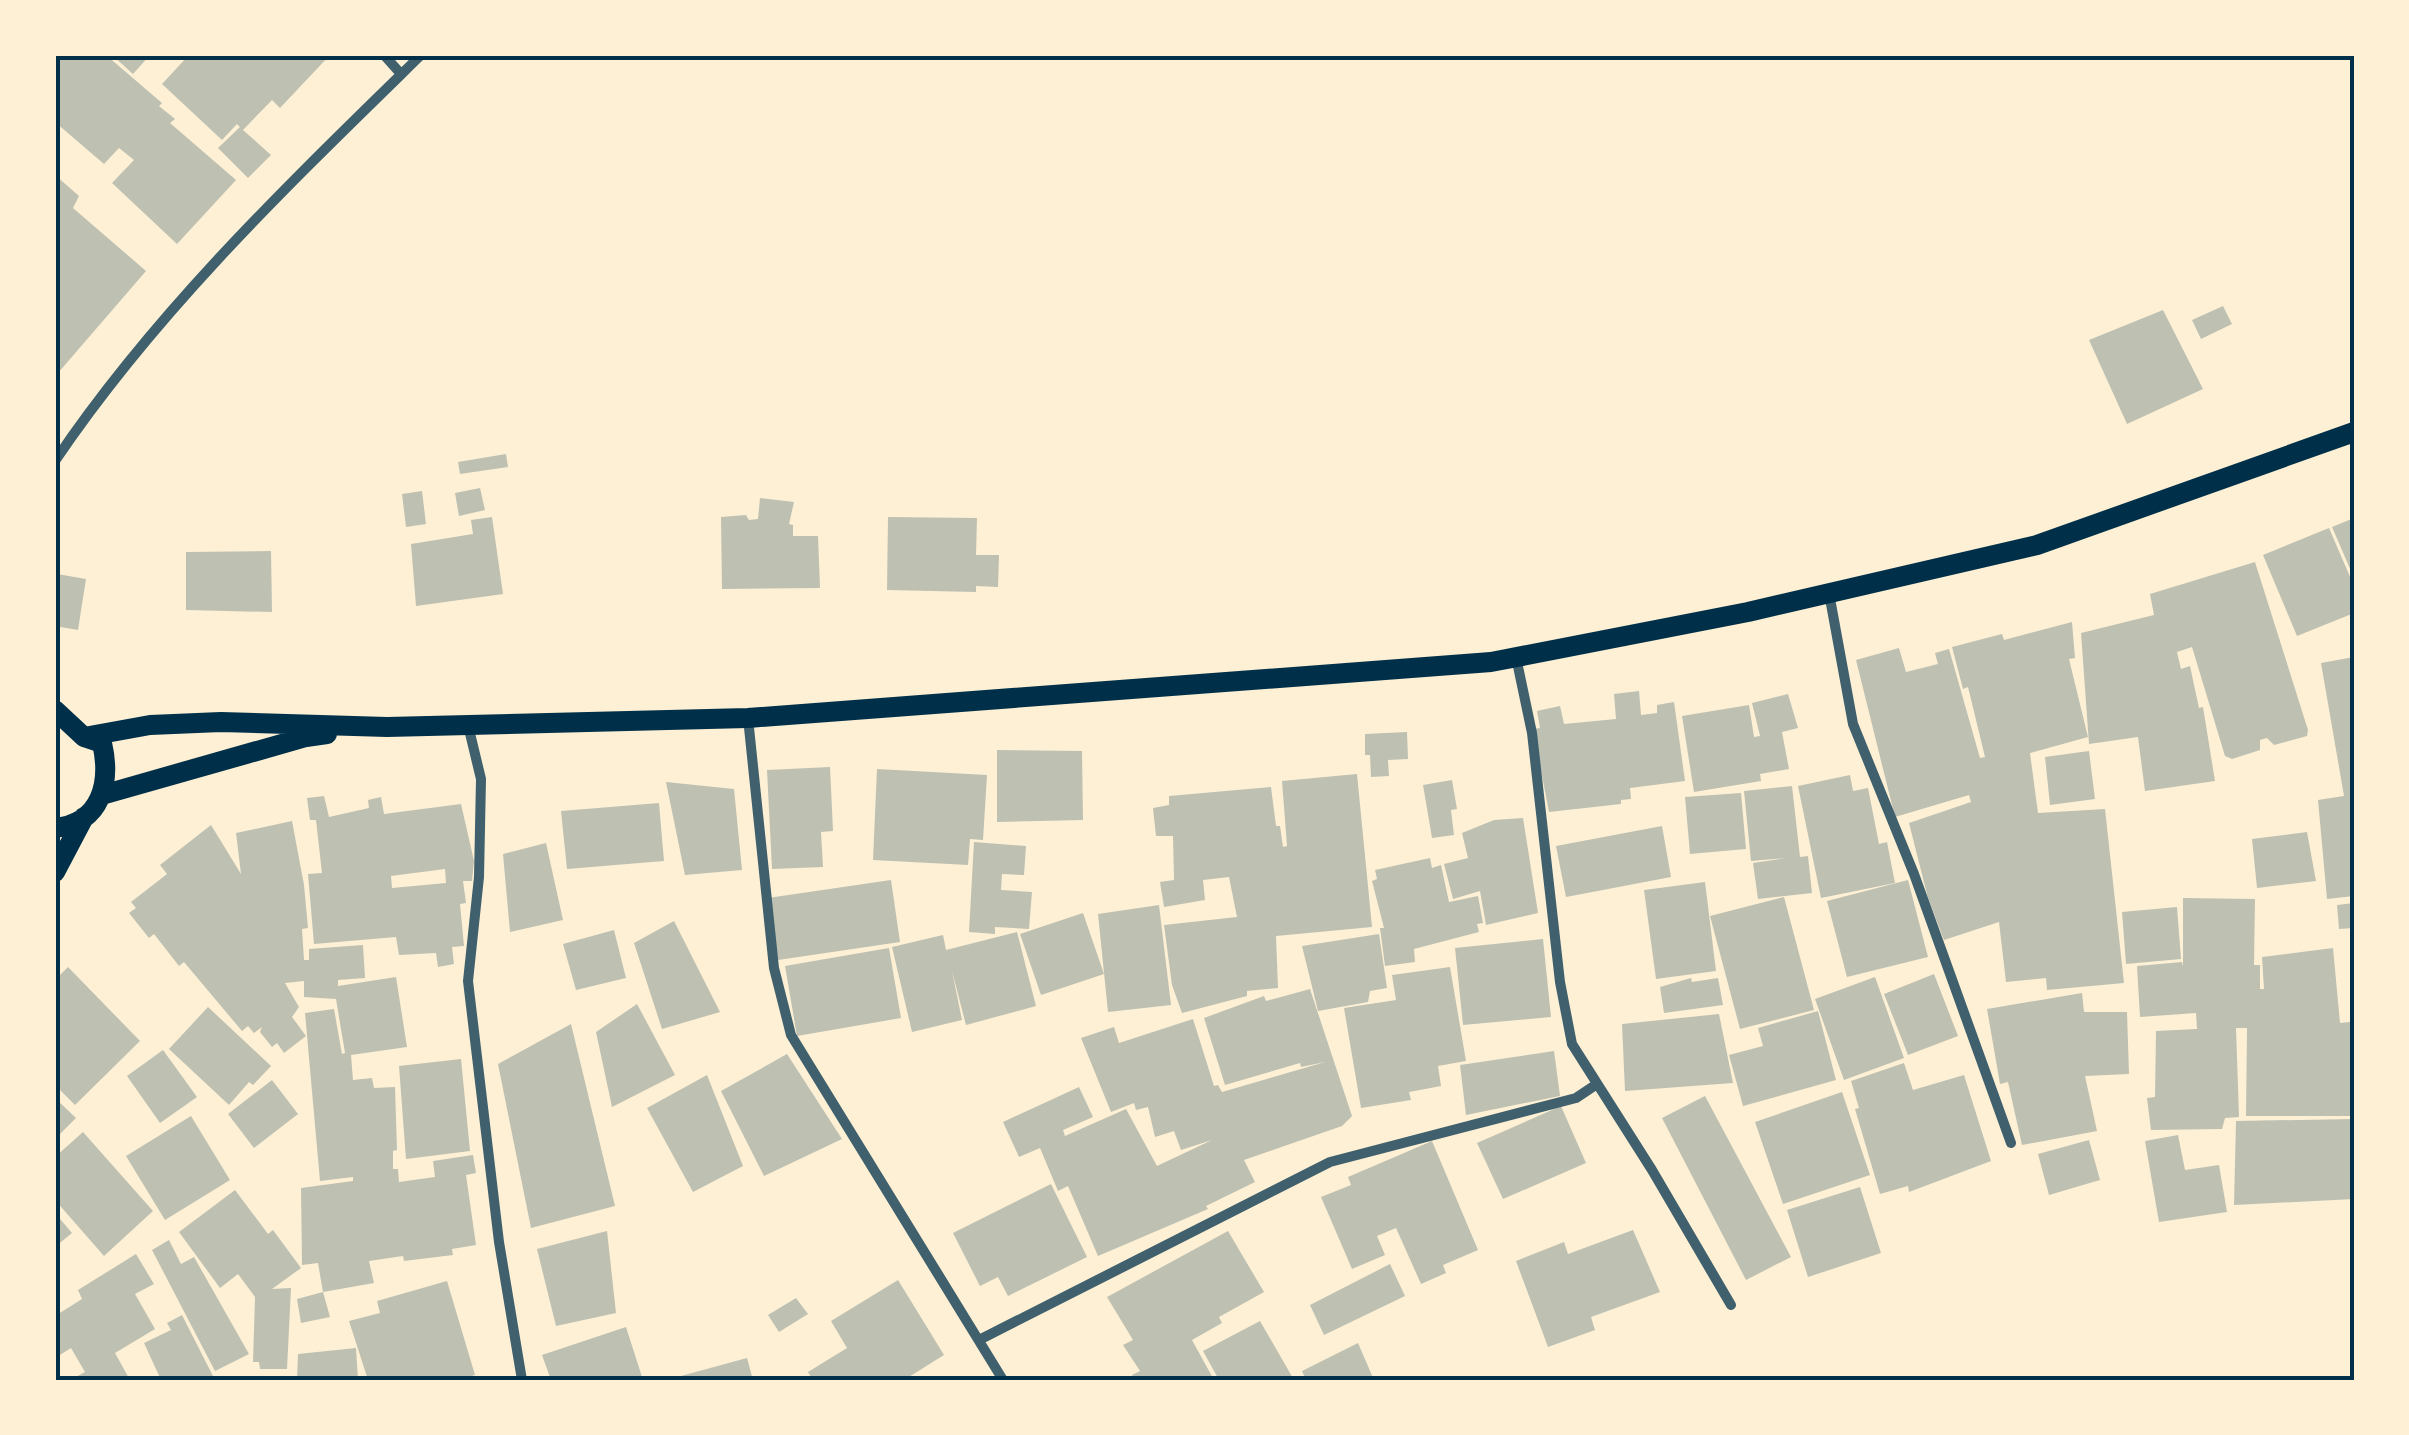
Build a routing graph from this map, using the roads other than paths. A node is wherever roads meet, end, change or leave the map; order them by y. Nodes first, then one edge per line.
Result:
1 (384, 55) edge
2 (421, 55) edge
3 (402, 74) junction
4 (2354, 432) edge
5 (55, 461) edge
6 (1829, 593) junction
7 (1516, 657) junction
8 (55, 710) edge
9 (748, 718) junction
10 (468, 724) junction
11 (387, 727) junction
12 (84, 737) junction
13 (102, 795) junction
14 (84, 817) junction
15 (55, 828) edge
16 (55, 872) edge
17 (1598, 1084) junction
18 (2011, 1143) dead end
19 (1731, 1305) dead end
20 (979, 1340) junction
21 (522, 1380) edge
22 (1003, 1380) edge

1 - 3 street
2 - 3 street
3 - 5 street
4 - 6 main road
6 - 7 main road
6 - 18 street
7 - 9 main road
7 - 17 street
8 - 12 main road
9 - 10 main road
9 - 20 street
10 - 11 main road
10 - 21 street
11 - 12 main road
11 - 13 main road
12 - 13 main road
13 - 14 main road
14 - 15 main road
14 - 16 main road
17 - 19 street
17 - 20 street
20 - 22 street

